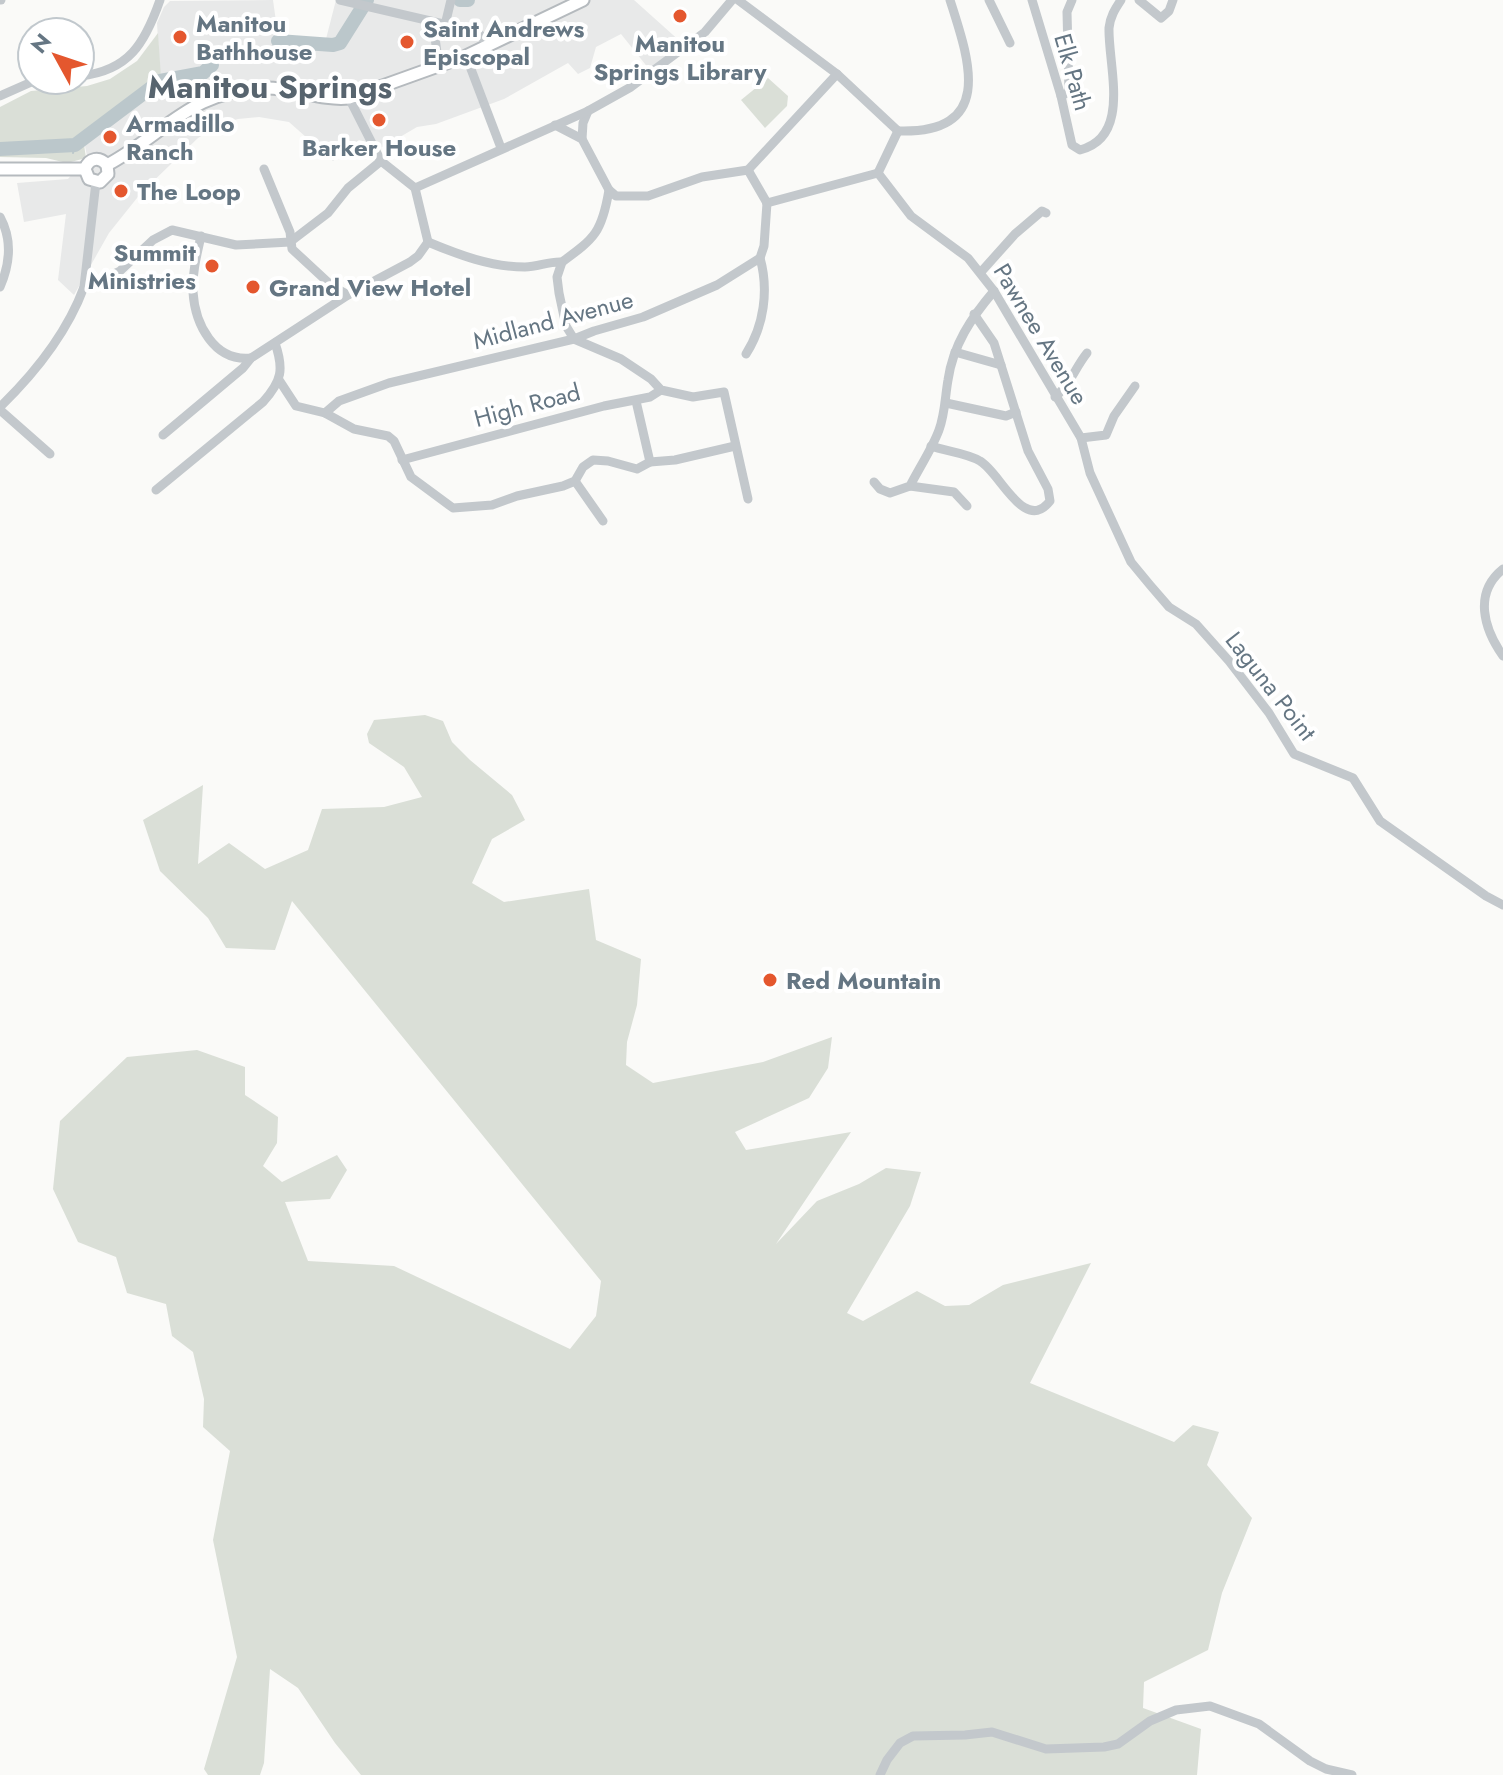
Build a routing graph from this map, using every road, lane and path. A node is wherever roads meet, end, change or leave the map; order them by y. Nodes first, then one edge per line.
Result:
1 (160, 0) edge
2 (340, 0) edge
3 (583, 0) edge
4 (735, 0) edge
5 (950, 0) edge
6 (989, 0) edge
7 (1032, 0) edge
8 (1072, 0) edge
9 (1121, 0) edge
10 (1139, 0) edge
11 (1173, 0) edge
12 (451, 1) edge
13 (357, 2) edge
14 (433, 23) junction
15 (445, 25) junction
16 (1010, 43) dead end
17 (489, 46) junction
18 (466, 56) junction
19 (439, 67) junction
20 (96, 74) edge
21 (837, 74) junction
22 (1061, 96) junction
23 (349, 98) junction
24 (588, 111) junction
25 (555, 125) junction
26 (898, 131) junction
27 (582, 139) junction
28 (501, 148) junction
29 (381, 161) junction
30 (107, 165) junction
31 (0, 169) edge
32 (85, 169) junction
33 (264, 169) dead end
34 (748, 170) junction
35 (878, 173) junction
36 (96, 182) junction
37 (415, 188) junction
38 (609, 190) junction
39 (767, 203) junction
40 (1046, 213) dead end
41 (0, 217) edge
42 (201, 236) junction
43 (290, 242) junction
44 (428, 242) junction
45 (760, 258) junction
46 (562, 262) junction
47 (981, 272) junction
48 (0, 287) edge
49 (84, 287) junction
50 (994, 291) junction
51 (348, 295) junction
52 (974, 314) junction
53 (574, 339) junction
54 (275, 343) junction
55 (955, 352) junction
56 (1087, 353) dead end
57 (746, 354) dead end
58 (251, 358) junction
59 (1001, 365) junction
60 (279, 380) junction
61 (1135, 386) dead end
62 (661, 390) junction
63 (1055, 397) junction
64 (636, 401) junction
65 (946, 403) junction
66 (0, 409) edge
67 (1016, 412) junction
68 (325, 413) junction
69 (163, 435) dead end
70 (1081, 438) junction
71 (735, 446) junction
72 (931, 446) junction
73 (50, 454) dead end
74 (402, 460) junction
75 (650, 462) junction
76 (1090, 473) joint
77 (575, 481) junction
78 (874, 482) dead end
79 (910, 486) junction
80 (156, 490) dead end
81 (748, 499) dead end
82 (967, 506) dead end
83 (603, 521) dead end
84 (1503, 569) edge
85 (1503, 656) edge
86 (1503, 905) edge
87 (880, 1775) edge
88 (1352, 1775) edge

1 - 20 street
2 - 13 street
3 - 17 main road
4 - 21 street
4 - 24 street
5 - 26 street
6 - 16 street
7 - 22 street, Elk Path
8 - 22 street
9 - 22 street, Elk Path
10 - 11 street
12 - 15 street
13 - 14 street
14 - 15 street
14 - 19 street
15 - 17 street
17 - 18 main road
18 - 19 main road
18 - 28 street
19 - 23 main road
21 - 26 street
21 - 34 street
23 - 29 street
23 - 30 main road
24 - 25 street
24 - 27 street
25 - 27 street
25 - 28 street
26 - 35 street
27 - 38 street
28 - 37 street
29 - 37 street
29 - 43 street
30 - 32 main road
30 - 36 main road
31 - 32 main road
32 - 36 main road
33 - 43 street
34 - 38 street
34 - 39 street
35 - 39 street
35 - 47 street, Pawnee Avenue
36 - 49 street
37 - 44 street
38 - 46 street
39 - 45 street
40 - 47 street
41 - 48 street
42 - 43 street
42 - 49 street
42 - 58 street
43 - 51 street
44 - 46 street
44 - 51 street
45 - 53 street, Midland Avenue
45 - 57 street
46 - 53 street
47 - 50 street, Pawnee Avenue
49 - 66 street
50 - 52 street
50 - 63 street, Pawnee Avenue
51 - 54 street
52 - 55 street
52 - 59 street
53 - 62 street
53 - 68 street, Midland Avenue
54 - 58 street
54 - 60 street
55 - 59 street
55 - 65 street
56 - 63 street
58 - 69 street
59 - 67 street
60 - 68 street
60 - 80 street
61 - 70 street
62 - 64 street, High Road
62 - 71 street
63 - 70 street, Pawnee Avenue
64 - 74 street, High Road
64 - 75 street
65 - 67 street
65 - 72 street
66 - 73 street
67 - 72 street
68 - 74 street
70 - 76 street, Pawnee Avenue
71 - 75 street
71 - 81 street
72 - 79 street
74 - 77 street
75 - 77 street
76 - 86 street, Laguna Point
77 - 83 street
78 - 79 street
79 - 82 street
84 - 85 street
87 - 88 street

